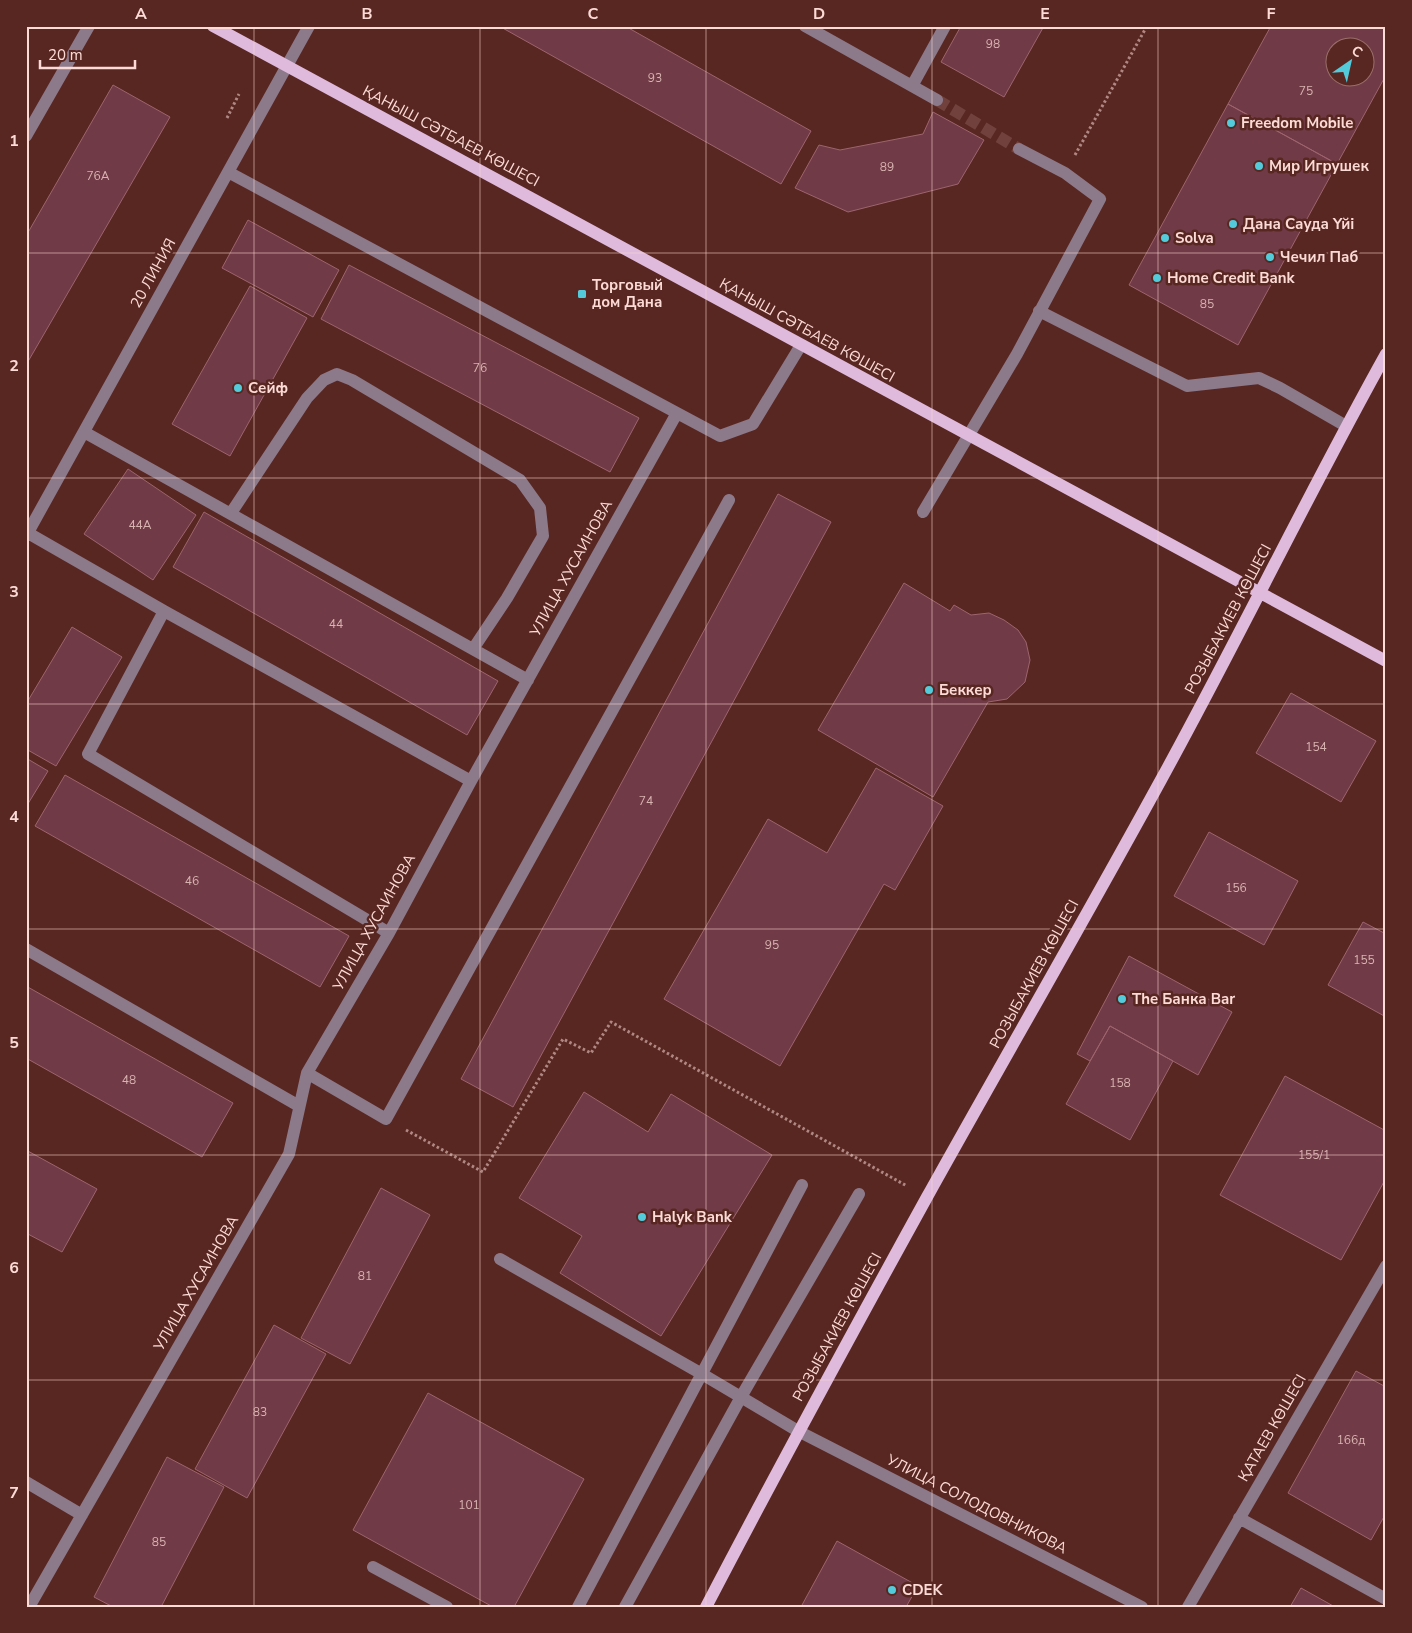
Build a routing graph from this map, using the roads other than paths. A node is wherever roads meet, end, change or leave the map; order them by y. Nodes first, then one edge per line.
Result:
1 (89, 26) edge
2 (214, 26) edge
3 (309, 26) edge
4 (805, 26) edge
5 (945, 26) edge
6 (288, 66) junction
7 (912, 86) junction
8 (937, 100) tunnel mouth
9 (26, 136) edge
10 (1019, 149) tunnel mouth
11 (228, 172) junction
12 (1039, 311) junction
13 (801, 345) junction
14 (1386, 354) edge
15 (677, 412) junction
16 (1346, 426) junction
17 (84, 432) junction
18 (968, 436) junction
19 (729, 500) dead end
20 (923, 512) dead end
21 (232, 513) junction
22 (27, 534) edge
23 (1260, 594) junction
24 (164, 611) junction
25 (473, 649) junction
26 (1386, 661) edge
27 (528, 680) junction
28 (471, 781) junction
29 (389, 933) junction
30 (26, 949) edge
31 (307, 1073) junction
32 (300, 1106) junction
33 (802, 1184) dead end
34 (859, 1194) dead end
35 (500, 1259) dead end
36 (1386, 1266) edge
37 (702, 1374) junction
38 (741, 1397) junction
39 (798, 1431) junction
40 (26, 1482) edge
41 (82, 1515) junction
42 (1239, 1518) junction
43 (373, 1567) dead end
44 (1386, 1599) edge
45 (29, 1607) edge
46 (447, 1607) edge
47 (578, 1607) edge
48 (625, 1607) edge
49 (706, 1607) edge
50 (1142, 1607) edge
51 (1188, 1607) edge

1 - 9 street
2 - 6 main road, ҚАНЫШ СӘТБАЕВ КӨШЕСІ
3 - 6 street, 20 ЛИНИЯ
4 - 7 street
5 - 7 street
6 - 11 street, 20 ЛИНИЯ
6 - 13 main road, ҚАНЫШ СӘТБАЕВ КӨШЕСІ
7 - 8 street
10 - 12 street
11 - 15 street
11 - 17 street, 20 ЛИНИЯ
12 - 16 street
12 - 18 street
13 - 15 street
13 - 18 main road, ҚАНЫШ СӘТБАЕВ КӨШЕСІ
14 - 16 main road, РОЗЫБАКИЕВ КӨШЕСІ
15 - 27 street, УЛИЦА ХУСАИНОВА
16 - 23 main road, РОЗЫБАКИЕВ КӨШЕСІ
17 - 21 street
17 - 22 street, 20 ЛИНИЯ
18 - 20 street
18 - 23 main road, ҚАНЫШ СӘТБАЕВ КӨШЕСІ
19 - 31 street
21 - 25 street
21 - 25 street
22 - 24 street
23 - 26 main road, ҚАНЫШ СӘТБАЕВ КӨШЕСІ
23 - 39 main road, РОЗЫБАКИЕВ КӨШЕСІ
24 - 28 street
24 - 29 street
25 - 27 street
27 - 28 street, УЛИЦА ХУСАИНОВА
28 - 29 street, УЛИЦА ХУСАИНОВА
29 - 31 street, УЛИЦА ХУСАИНОВА
30 - 32 street
31 - 32 street, УЛИЦА ХУСАИНОВА
32 - 41 street, УЛИЦА ХУСАИНОВА
33 - 37 street
34 - 38 street
35 - 37 street, УЛИЦА СОЛОДОВНИКОВА
36 - 42 street, ҚАТАЕВ КӨШЕСІ
37 - 38 street, УЛИЦА СОЛОДОВНИКОВА
37 - 47 street
38 - 39 street, УЛИЦА СОЛОДОВНИКОВА
38 - 48 street
39 - 49 main road, РОЗЫБАКИЕВ КӨШЕСІ
39 - 50 street, УЛИЦА СОЛОДОВНИКОВА
40 - 41 street
41 - 45 street, УЛИЦА ХУСАИНОВА
42 - 44 street
42 - 51 street, ҚАТАЕВ КӨШЕСІ
43 - 46 street

